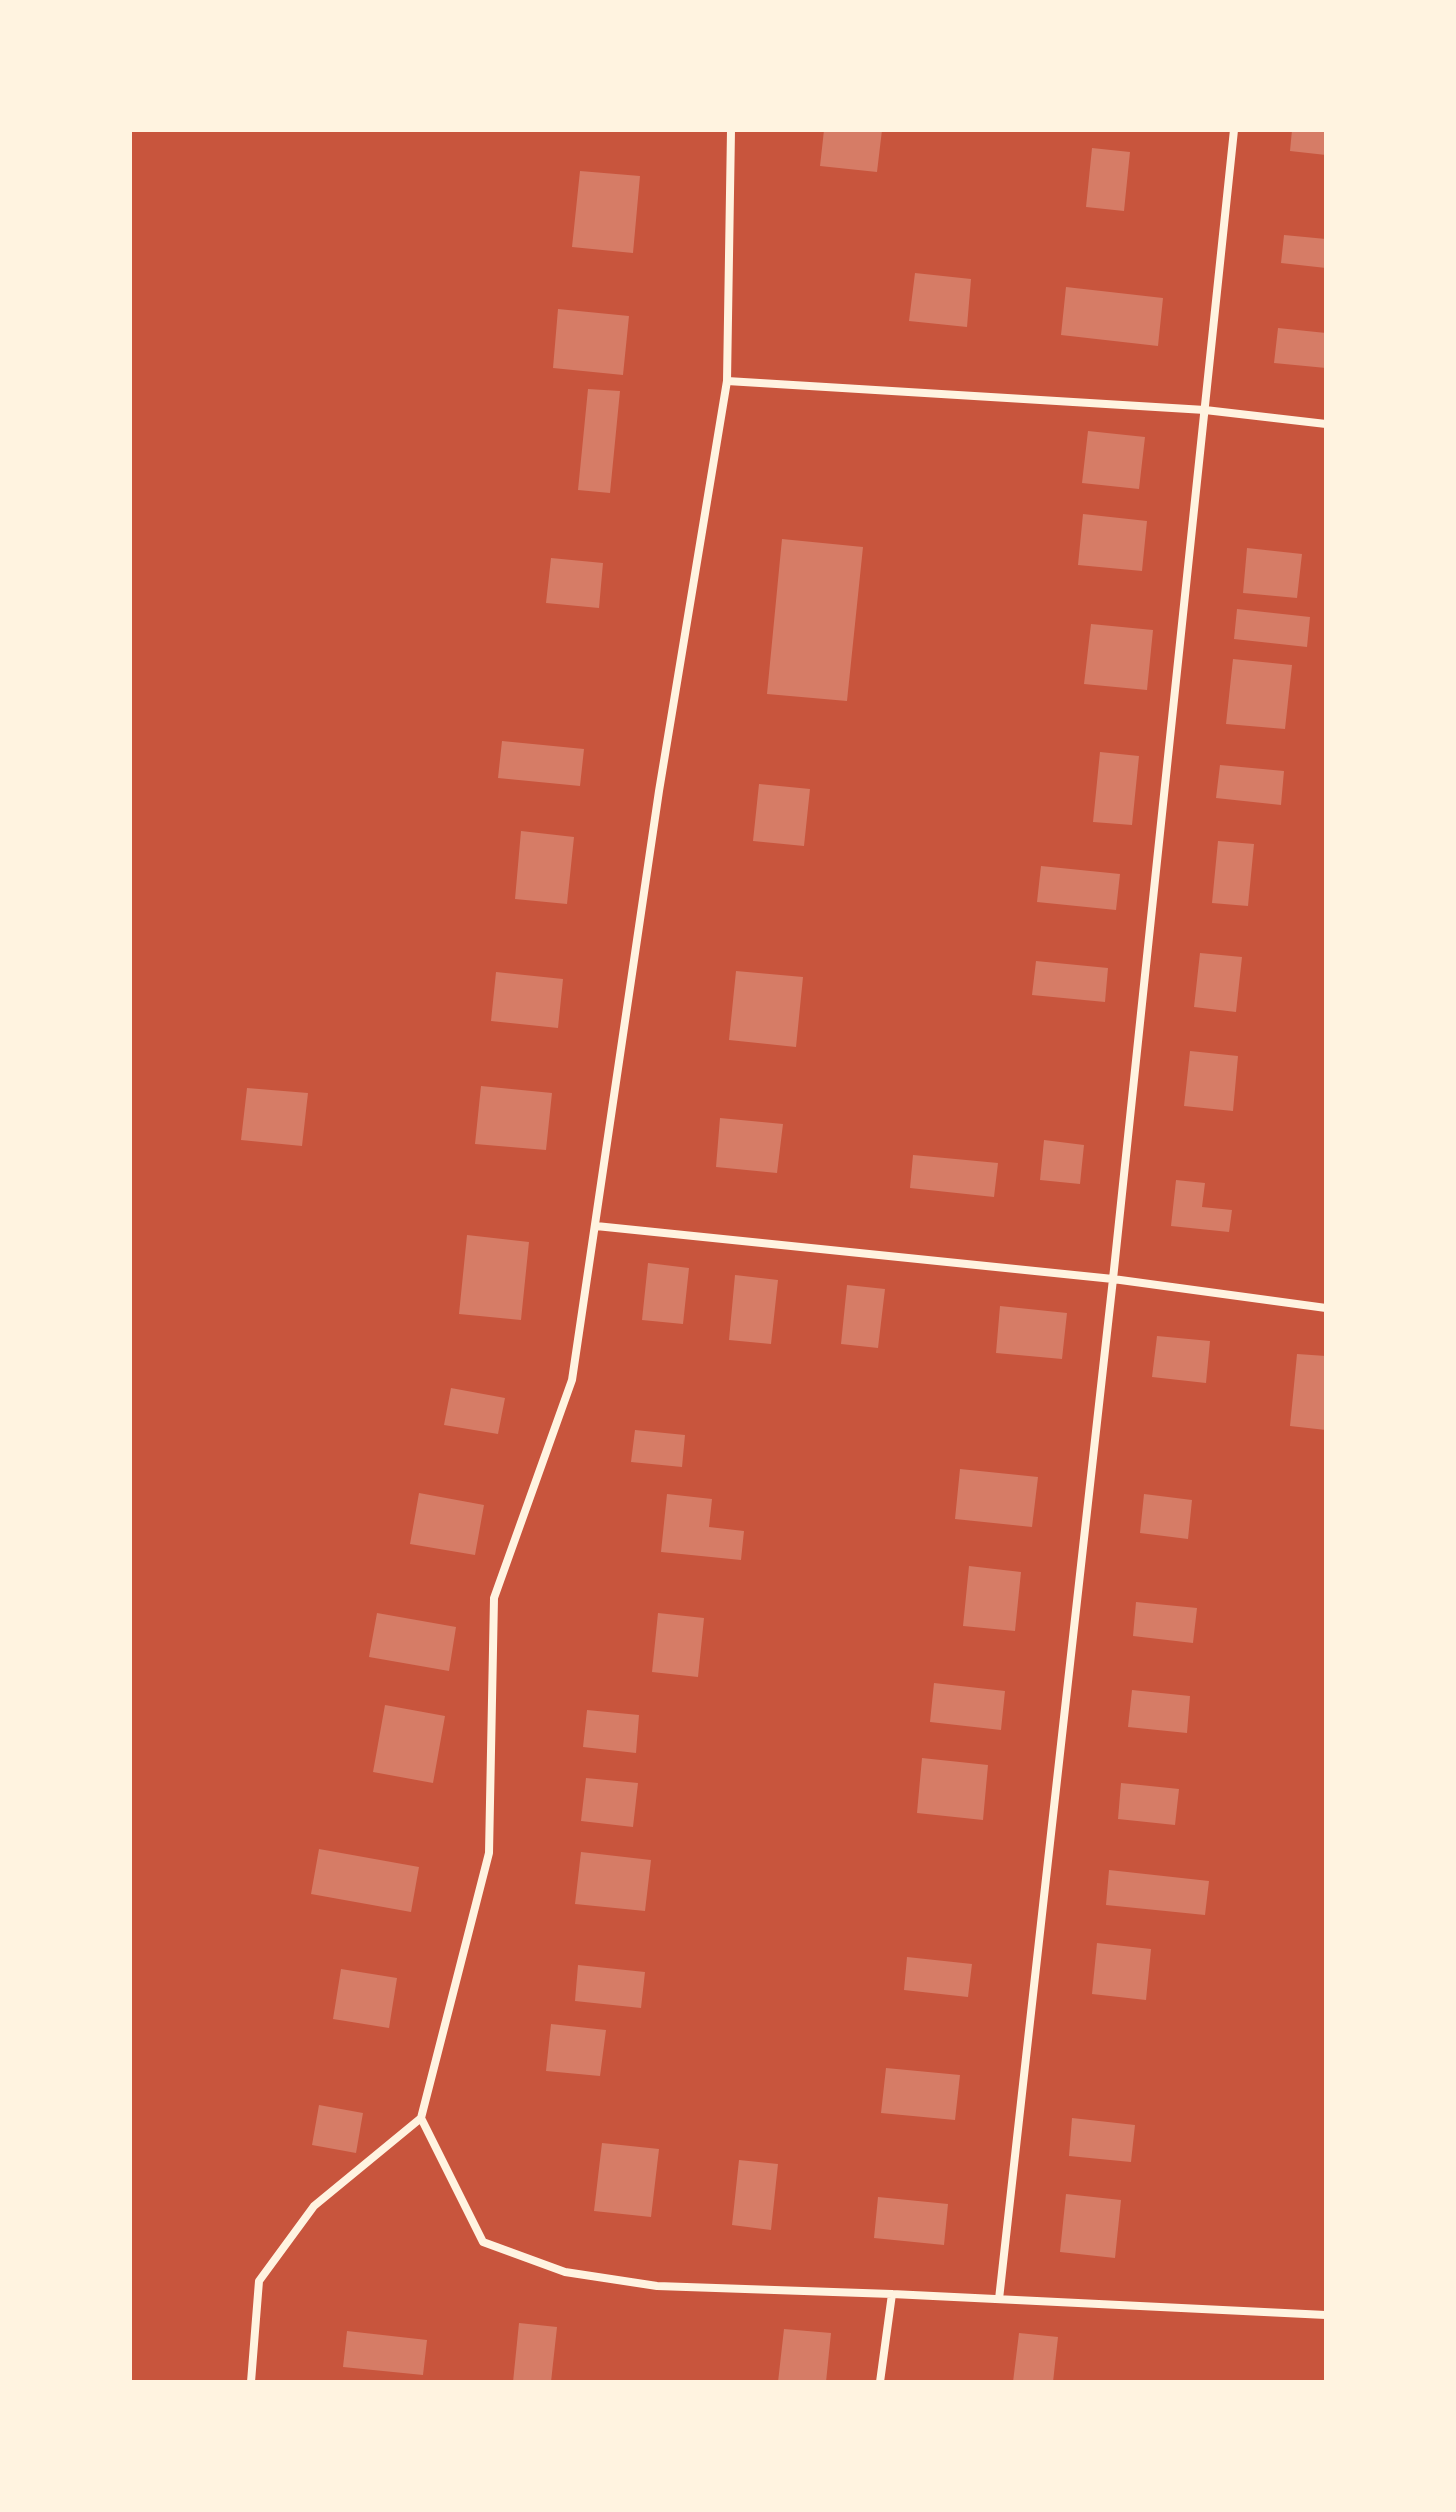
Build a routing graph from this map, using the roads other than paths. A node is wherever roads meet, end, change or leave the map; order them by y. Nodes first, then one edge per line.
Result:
1 (731, 130) edge
2 (1234, 130) edge
3 (727, 381) junction
4 (1205, 410) junction
5 (1326, 424) edge
6 (596, 1226) junction
7 (1113, 1279) junction
8 (1326, 1308) edge
9 (421, 2118) junction
10 (892, 2294) junction
11 (999, 2299) junction
12 (1326, 2315) edge
13 (251, 2382) edge
14 (880, 2382) edge

1 - 3 street
2 - 4 street
3 - 4 street
3 - 6 street
4 - 5 street
4 - 7 street
6 - 7 street
6 - 9 street
7 - 8 street
7 - 11 street
9 - 10 street
9 - 13 street
10 - 11 street
10 - 14 street
11 - 12 street

